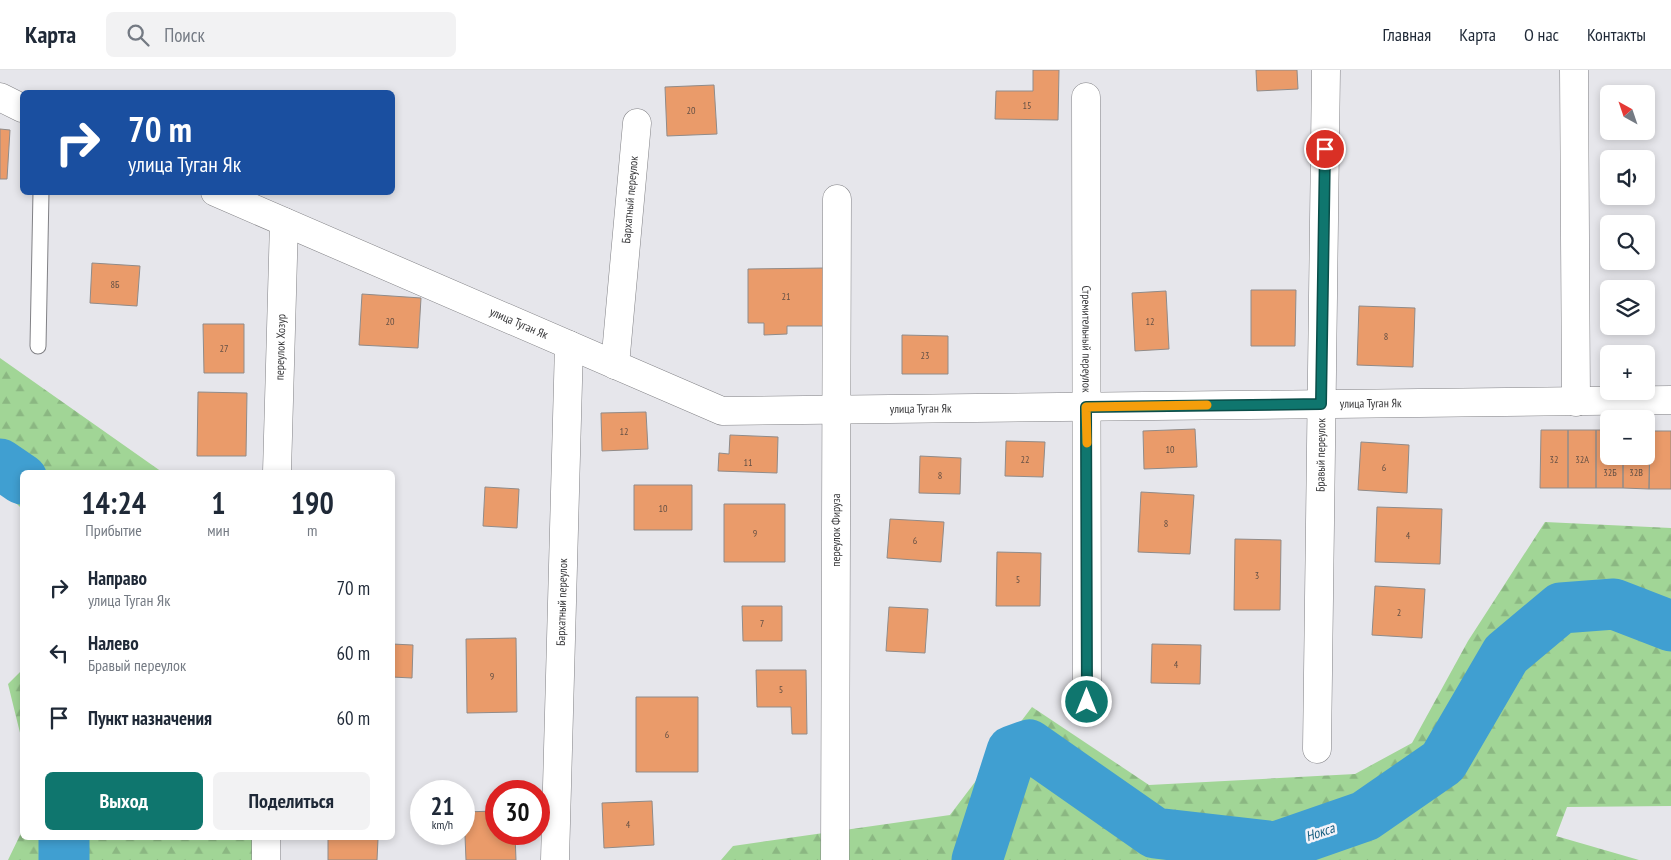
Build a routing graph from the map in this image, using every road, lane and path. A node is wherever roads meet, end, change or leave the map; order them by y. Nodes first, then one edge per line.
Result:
1 (1326, 70) edge
2 (1574, 70) edge
3 (0, 97) edge
4 (1086, 97) dead end
5 (20, 107) edge
6 (637, 123) dead end
7 (41, 195) edge
8 (222, 195) edge
9 (837, 199) dead end
10 (284, 222) junction
11 (569, 345) junction
12 (38, 346) dead end
13 (616, 365) junction
14 (1671, 400) edge
15 (1576, 402) junction
16 (1321, 404) junction
17 (1086, 407) junction
18 (836, 410) junction
19 (277, 470) edge
20 (1087, 702) dead end
21 (1317, 750) dead end
22 (266, 840) edge
23 (266, 860) edge
24 (555, 860) edge
25 (835, 860) edge

1 - 16 street, Бравый переулок
2 - 15 street
3 - 5 street
4 - 17 street, Стремительный переулок
6 - 13 street, Бархатный переулок
7 - 12 lane
8 - 10 street, улица Туган Як
9 - 18 street, переулок Фируза
10 - 11 street, улица Туган Як
10 - 19 street, переулок Хозур
11 - 13 street, улица Туган Як
11 - 24 street, Бархатный переулок
13 - 18 street, улица Туган Як
14 - 15 street, улица Туган Як
15 - 16 street, улица Туган Як
16 - 17 street, улица Туган Як
16 - 21 street, Бравый переулок
17 - 18 street, улица Туган Як
17 - 20 street, Стремительный переулок
18 - 25 street, переулок Фируза
22 - 23 street

